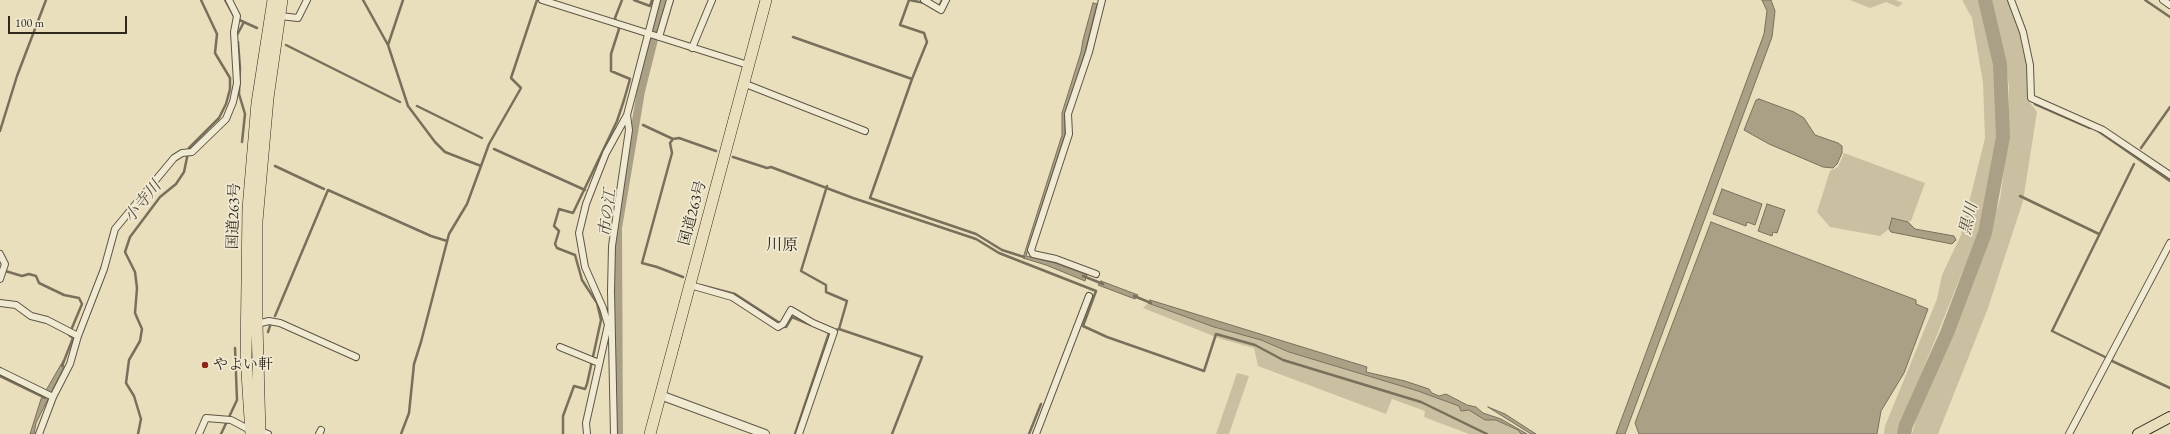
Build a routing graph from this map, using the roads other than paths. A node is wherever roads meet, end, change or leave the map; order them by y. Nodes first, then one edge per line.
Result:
1 (229, 0) edge
2 (273, 0) edge
3 (282, 0) edge
4 (307, 0) edge
5 (542, 0) edge
6 (657, 0) edge
7 (670, 0) edge
8 (712, 0) edge
9 (766, 0) edge
10 (946, 0) edge
11 (2011, 0) edge
12 (2164, 0) edge
13 (926, 1) edge
14 (1099, 1) edge
15 (2170, 5) edge
16 (280, 16) junction
17 (647, 34) junction
18 (658, 37) junction
19 (692, 48) junction
20 (748, 65) junction
21 (744, 83) junction
22 (627, 115) junction
23 (865, 131) dead end
24 (2170, 175) edge
25 (2170, 243) edge
26 (0, 254) edge
27 (1096, 274) dead end
28 (1, 276) edge
29 (690, 285) junction
30 (1089, 296) dead end
31 (0, 303) edge
32 (257, 324) junction
33 (73, 333) junction
34 (560, 347) dead end
35 (356, 357) dead end
36 (595, 362) junction
37 (0, 371) edge
38 (660, 395) junction
39 (53, 397) junction
40 (2170, 417) edge
41 (258, 432) edge
42 (39, 434) edge
43 (199, 434) edge
44 (587, 434) edge
45 (614, 434) edge
46 (650, 434) edge
47 (765, 434) edge
48 (799, 434) edge
49 (1036, 434) edge
50 (2069, 434) edge
51 (2138, 434) edge

1 - 33 street
2 - 41 highway, 国道263号
3 - 16 highway, 国道263号
4 - 16 street
5 - 17 street
6 - 17 street
7 - 18 street
8 - 19 street
9 - 20 highway, 国道263号
10 - 13 street
11 - 24 street
12 - 15 street
14 - 27 street
16 - 32 highway, 国道263号
17 - 18 street
17 - 22 street
18 - 19 street
19 - 20 street
20 - 21 highway, 国道263号
21 - 23 street
21 - 29 highway, 国道263号
22 - 36 street
22 - 45 street
25 - 50 street
26 - 28 street
29 - 38 highway, 国道263号
29 - 48 street
30 - 49 street
31 - 33 street
32 - 35 street
32 - 41 highway, 国道263号
33 - 39 street
34 - 36 street
36 - 44 street
37 - 39 street
38 - 46 highway, 国道263号
38 - 47 street
39 - 42 street
40 - 51 main road
41 - 43 street

